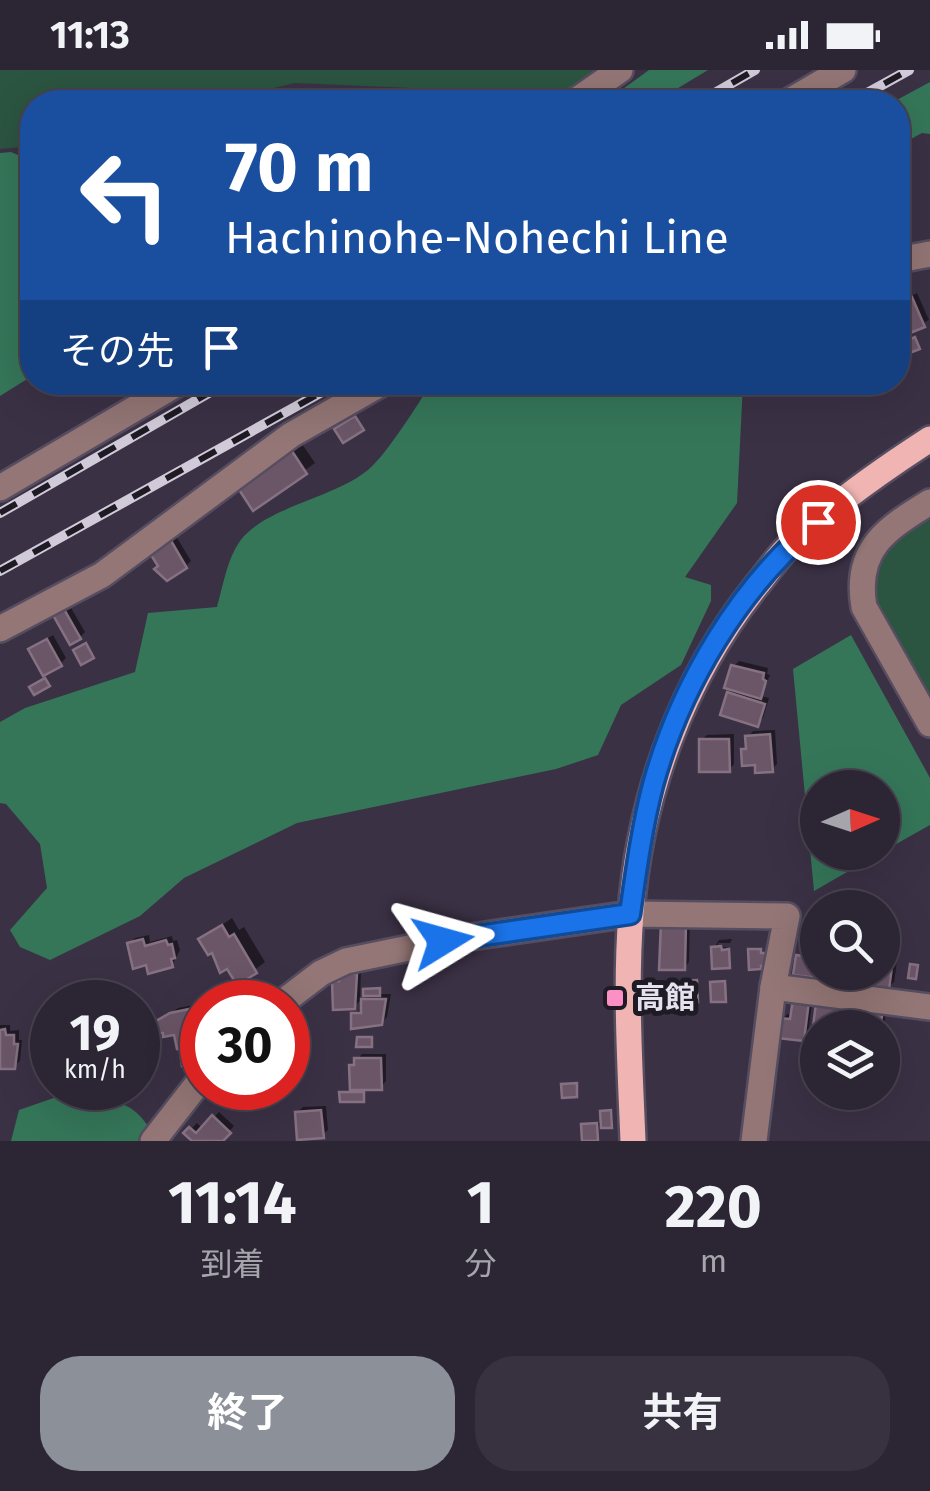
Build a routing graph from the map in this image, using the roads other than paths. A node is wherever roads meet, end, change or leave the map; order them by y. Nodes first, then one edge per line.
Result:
1 (620, 70) edge
2 (843, 70) edge
3 (591, 90) edge
4 (809, 90) edge
5 (158, 395) edge
6 (361, 395) edge
7 (930, 439) edge
8 (0, 488) edge
9 (930, 502) edge
10 (0, 629) edge
11 (930, 724) edge
12 (630, 914) junction
13 (310, 982) edge
14 (773, 987) junction
15 (930, 1008) edge
16 (180, 1106) edge
17 (153, 1141) edge
18 (632, 1141) edge
19 (754, 1141) edge

1 - 3 street
2 - 4 street
5 - 8 street
6 - 10 street
7 - 12 main road
9 - 11 street
12 - 13 street
12 - 14 street
12 - 18 main road
14 - 15 street
14 - 19 street
16 - 17 street

